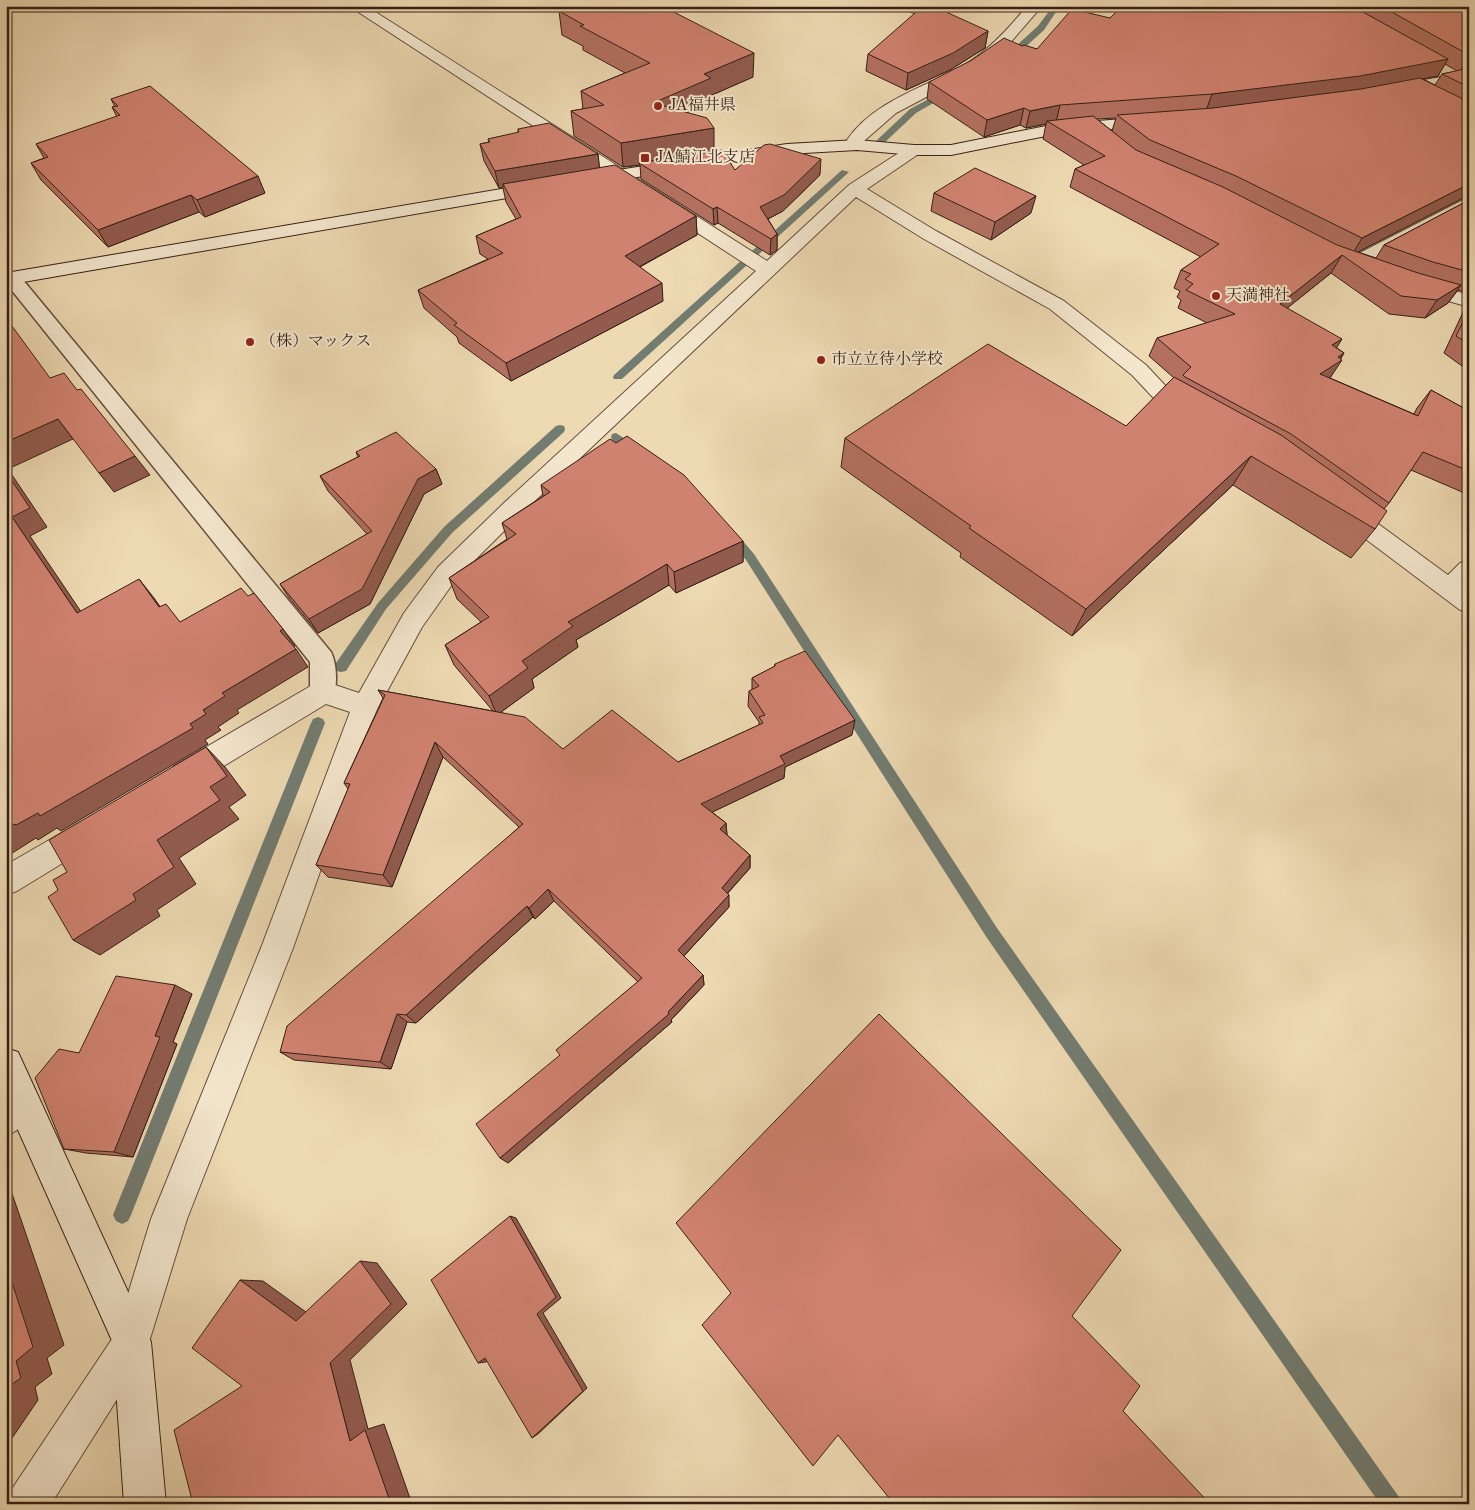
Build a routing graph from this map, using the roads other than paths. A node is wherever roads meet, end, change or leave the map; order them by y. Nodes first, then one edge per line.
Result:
1 (356, 6) edge
2 (910, 6) edge
3 (1035, 6) edge
4 (964, 30) edge
5 (982, 38) edge
6 (1000, 46) junction
7 (1441, 69) edge
8 (1463, 77) edge
9 (1412, 87) junction
10 (1378, 94) edge
11 (1436, 100) edge
12 (1168, 120) edge
13 (1091, 126) junction
14 (1114, 144) edge
15 (857, 145) junction
16 (914, 150) junction
17 (620, 174) junction
18 (855, 189) junction
19 (1469, 202) edge
20 (1319, 250) edge
21 (757, 263) junction
22 (1354, 263) junction
23 (9, 278) edge
24 (1469, 301) edge
25 (1202, 420) edge
26 (1326, 498) edge
27 (1469, 568) edge
28 (1460, 596) edge
29 (323, 692) junction
30 (365, 706) junction
31 (160, 789) edge
32 (109, 820) edge
33 (6, 881) edge
34 (6, 1064) edge
35 (14, 1110) edge
36 (132, 1342) junction
37 (27, 1504) edge
38 (144, 1504) edge

1 - 17 street
2 - 4 street
3 - 6 street
5 - 6 street
6 - 15 street
7 - 8 street
8 - 9 street
9 - 10 street
9 - 11 street
12 - 13 street
13 - 14 street
13 - 16 street
15 - 16 street
15 - 17 street
16 - 18 street
17 - 21 street
17 - 23 street
18 - 21 street
18 - 25 street
19 - 22 street
20 - 22 street
21 - 30 street
22 - 24 street
23 - 29 lane
26 - 28 street
27 - 28 street
29 - 30 street
29 - 31 street
30 - 36 street
32 - 33 street
34 - 35 street
35 - 36 street
36 - 37 street
36 - 38 street

